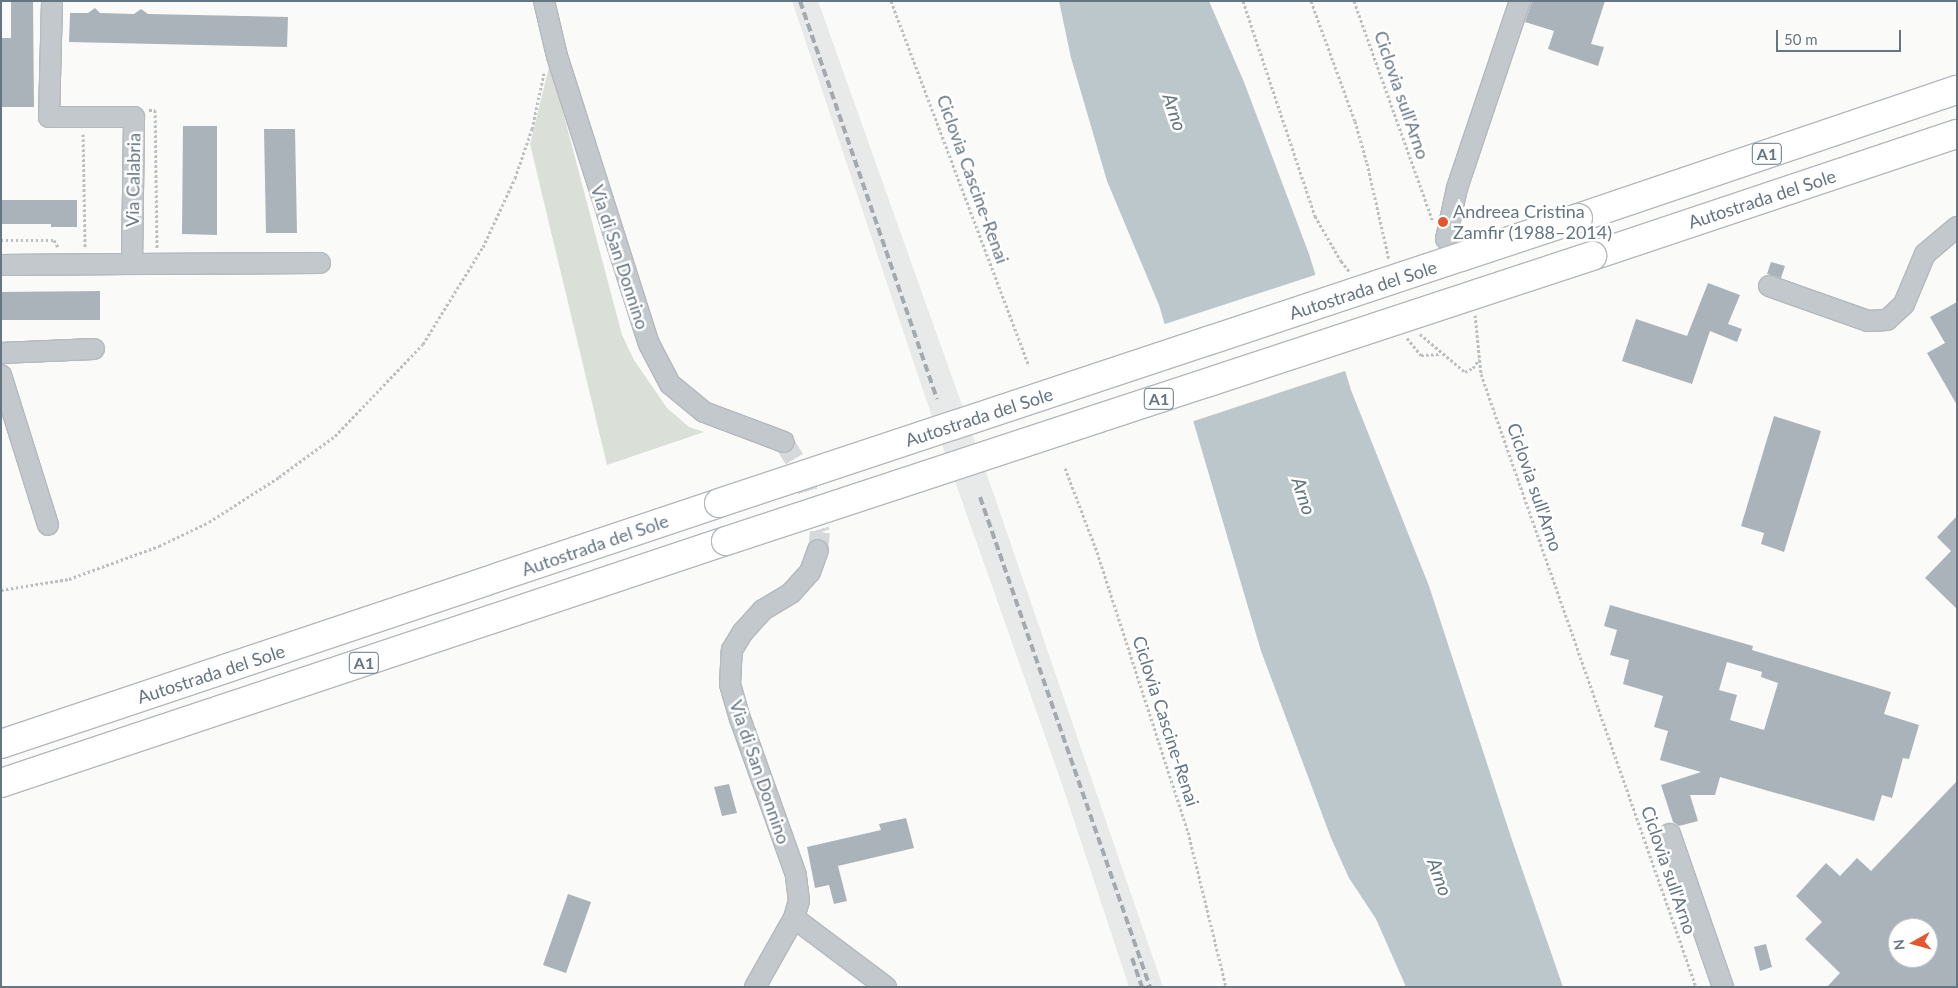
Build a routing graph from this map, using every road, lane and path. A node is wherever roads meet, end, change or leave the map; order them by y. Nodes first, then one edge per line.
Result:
1 (52, 1) edge
2 (544, 1) edge
3 (891, 1) edge
4 (1242, 1) edge
5 (1311, 1) edge
6 (1354, 1) edge
7 (1520, 1) edge
8 (545, 67) dead end
9 (1957, 90) edge
10 (146, 110) dead end
11 (1957, 134) edge
12 (1957, 227) edge
13 (1446, 239) joint
14 (1, 240) edge
15 (61, 253) dead end
16 (157, 256) dead end
17 (1390, 262) dead end
18 (132, 264) junction
19 (320, 264) dead end
20 (1, 265) edge
21 (1353, 276) dead end
22 (1769, 286) dead end
23 (1475, 312) dead end
24 (1414, 328) dead end
25 (1403, 333) dead end
26 (94, 349) dead end
27 (1, 353) edge
28 (1441, 354) junction
29 (1480, 359) junction
30 (1029, 366) dead end
31 (1, 375) edge
32 (784, 442) tunnel mouth
33 (1065, 468) dead end
34 (48, 525) dead end
35 (818, 550) tunnel mouth
36 (1, 590) edge
37 (1, 744) edge
38 (1, 784) edge
39 (1670, 834) dead end
40 (794, 918) junction
41 (755, 987) edge
42 (886, 987) edge
43 (1226, 987) edge
44 (1696, 987) edge
45 (1723, 987) edge

1 - 18 street, Via Calabria
2 - 32 street, Via di San Donnino
3 - 30 path, Ciclovia Cascine-Renai
4 - 21 path
5 - 17 path
6 - 13 path, Ciclovia sull'Arno
7 - 13 street
8 - 36 path
9 - 37 highway, Autostrada del Sole / A1, bridge
10 - 16 path
11 - 38 highway, Autostrada del Sole / A1, bridge
12 - 22 street
14 - 15 path
18 - 19 street
18 - 20 street
23 - 29 path, Ciclovia sull'Arno
24 - 28 path
25 - 28 path
26 - 27 street
28 - 29 path
29 - 44 path, Ciclovia sull'Arno
31 - 34 street
33 - 43 path, Ciclovia Cascine-Renai
35 - 40 street, Via di San Donnino
39 - 45 street
40 - 41 street, Via di San Donnino
40 - 42 street

